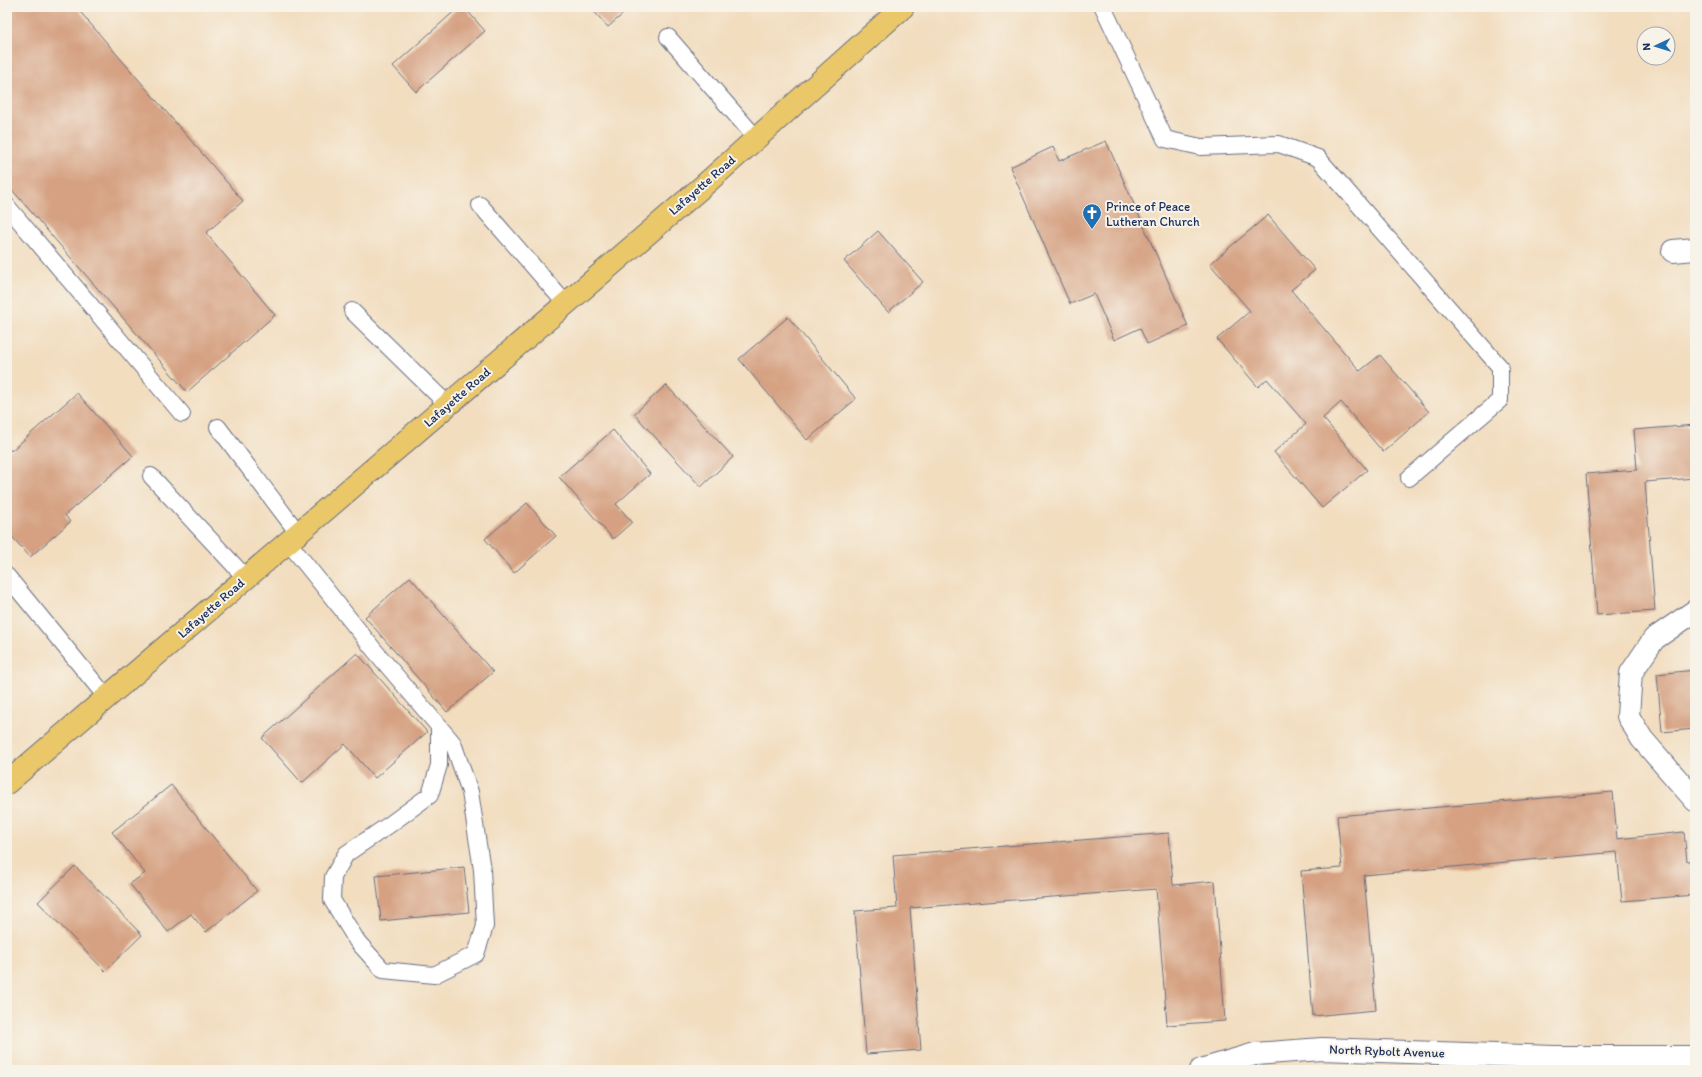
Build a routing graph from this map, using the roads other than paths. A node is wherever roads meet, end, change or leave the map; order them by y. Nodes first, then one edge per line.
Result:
1 (903, 7) edge
2 (1103, 7) edge
3 (668, 37) dead end
4 (756, 138) junction
5 (480, 205) dead end
6 (7, 206) edge
7 (1695, 249) edge
8 (1672, 251) dead end
9 (565, 304) junction
10 (352, 311) dead end
11 (448, 405) junction
12 (182, 414) dead end
13 (218, 426) dead end
14 (151, 476) dead end
15 (1409, 478) dead end
16 (293, 537) junction
17 (7, 576) edge
18 (246, 578) junction
19 (1695, 611) edge
20 (107, 698) junction
21 (439, 726) junction
22 (7, 782) edge
23 (1695, 800) edge
24 (1695, 1057) edge
25 (1201, 1070) edge

1 - 4 main road, Lafayette Road
2 - 15 lane
3 - 4 lane
4 - 9 main road, Lafayette Road
5 - 9 lane
6 - 12 lane
7 - 8 street
9 - 11 main road, Lafayette Road
10 - 11 lane
11 - 16 main road, Lafayette Road
13 - 16 lane
14 - 18 lane
16 - 18 main road, Lafayette Road
16 - 21 lane
17 - 20 lane
18 - 20 main road, Lafayette Road
19 - 23 street
20 - 22 main road, Lafayette Road
21 - 21 lane
24 - 25 street, North Rybolt Avenue

